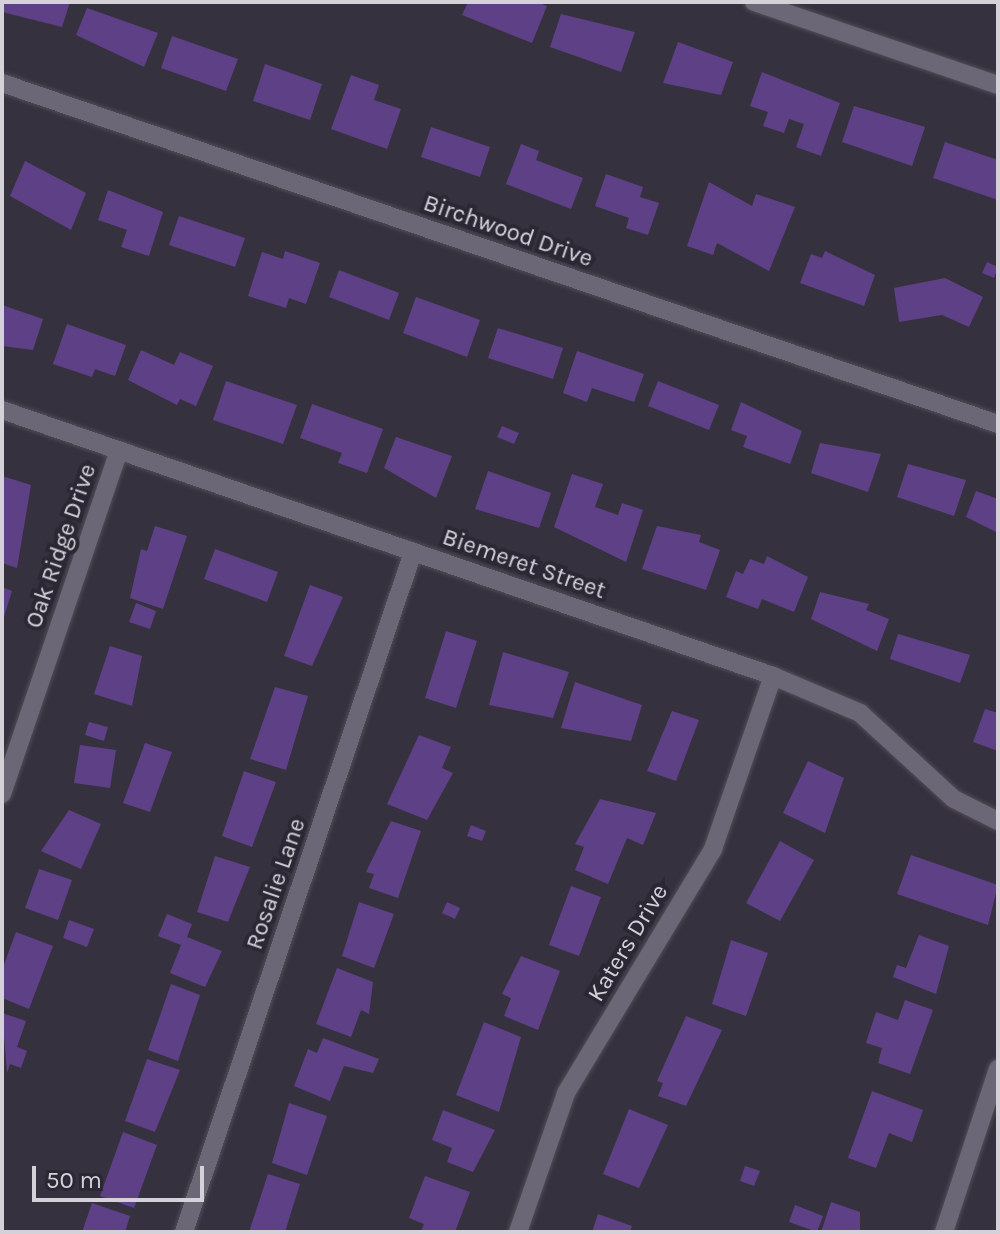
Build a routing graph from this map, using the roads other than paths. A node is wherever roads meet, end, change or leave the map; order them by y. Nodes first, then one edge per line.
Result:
1 (754, 2) edge
2 (2, 83) edge
3 (998, 85) edge
4 (2, 410) edge
5 (998, 424) edge
6 (119, 450) junction
7 (413, 552) junction
8 (773, 676) junction
9 (2, 794) edge
10 (998, 821) edge
11 (998, 1069) edge
12 (184, 1232) edge
13 (518, 1232) edge
14 (944, 1232) edge

1 - 3 street
2 - 5 street, Birchwood Drive
4 - 6 street, Biemeret Street
6 - 7 street, Biemeret Street
6 - 9 street, Oak Ridge Drive
7 - 8 street, Biemeret Street
7 - 12 street, Rosalie Lane
8 - 10 street, Biemeret Street
8 - 13 street, Katers Drive
11 - 14 street

